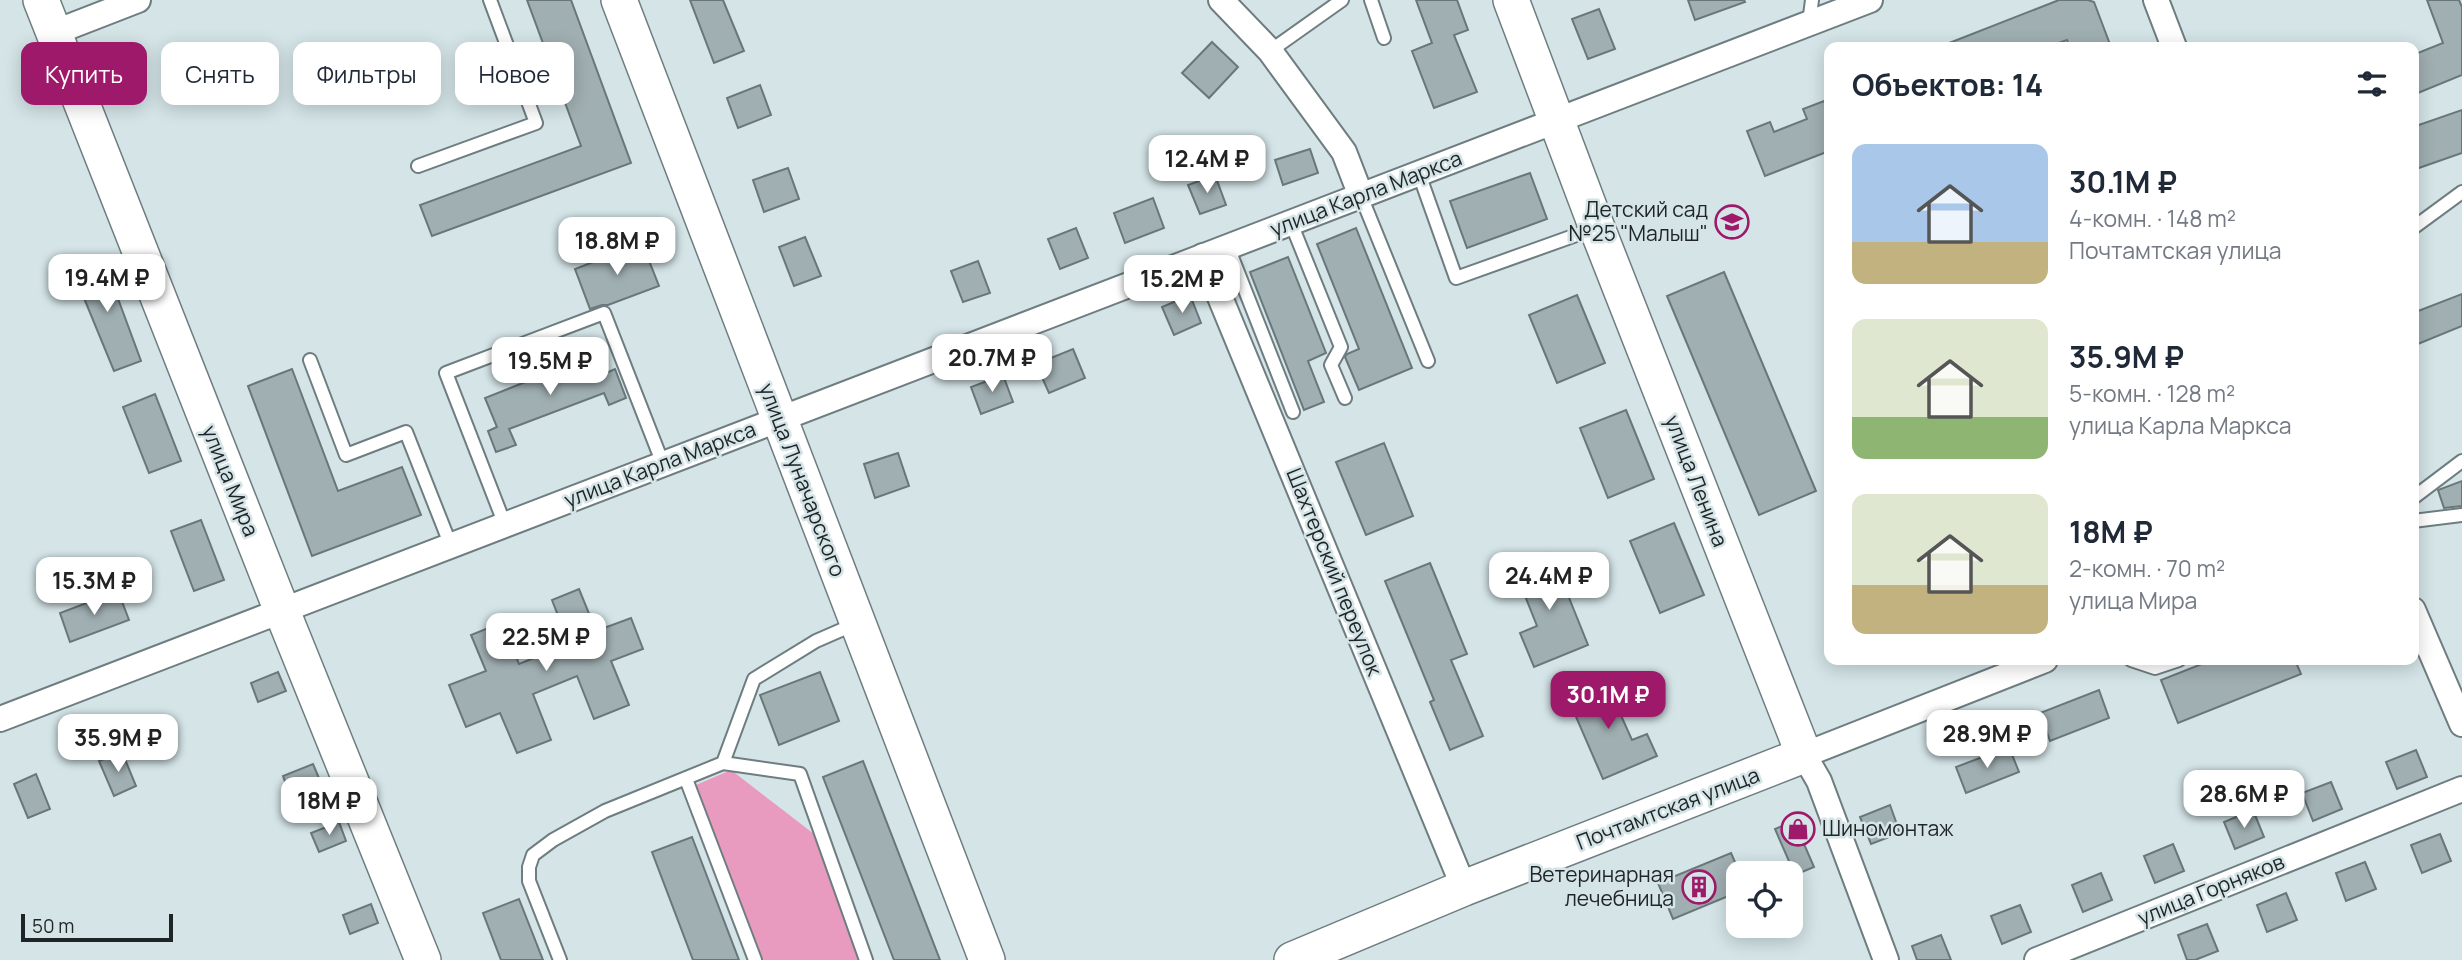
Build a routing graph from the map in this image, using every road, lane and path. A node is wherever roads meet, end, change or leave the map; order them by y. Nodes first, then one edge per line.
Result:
1 (41, 0) edge
2 (138, 0) edge
3 (490, 0) edge
4 (620, 0) edge
5 (1221, 0) edge
6 (1342, 0) edge
7 (1371, 0) edge
8 (1511, 0) edge
9 (1870, 0) edge
10 (2156, 0) edge
11 (1810, 12) edge
12 (53, 33) junction
13 (1384, 37) dead end
14 (2172, 42) edge
15 (1269, 51) junction
16 (1556, 121) junction
17 (418, 166) dead end
18 (1419, 174) junction
19 (2462, 192) edge
20 (1361, 196) junction
21 (1292, 223) junction
22 (2419, 224) edge
23 (1597, 228) junction
24 (1228, 247) junction
25 (1203, 256) junction
26 (310, 360) dead end
27 (1428, 360) dead end
28 (1345, 398) dead end
29 (1293, 412) dead end
30 (779, 419) junction
31 (2462, 461) edge
32 (663, 464) junction
33 (2419, 493) edge
34 (2462, 515) edge
35 (2419, 520) edge
36 (505, 525) junction
37 (450, 546) junction
38 (282, 611) junction
39 (857, 623) junction
40 (2419, 624) edge
41 (2146, 665) edge
42 (2164, 665) edge
43 (2009, 666) edge
44 (0, 719) edge
45 (2462, 724) edge
46 (1804, 755) junction
47 (723, 763) junction
48 (686, 779) junction
49 (2462, 789) edge
50 (1464, 888) junction
51 (1329, 953) edge
52 (424, 960) edge
53 (560, 960) edge
54 (755, 960) edge
55 (866, 960) edge
56 (987, 960) edge
57 (1292, 960) edge
58 (1886, 960) edge
59 (2037, 960) edge

1 - 12 street, улица Мира
2 - 12 street
3 - 17 lane
4 - 30 street, улица Луначарского
5 - 15 street
6 - 15 lane
7 - 13 lane
8 - 16 street, улица Ленина
9 - 11 street, улица Карла Маркса
10 - 14 street
11 - 16 street, улица Карла Маркса
12 - 38 street, улица Мира
15 - 20 street
16 - 18 street, улица Карла Маркса
16 - 23 street, улица Ленина
18 - 20 street, улица Карла Маркса
18 - 23 lane
19 - 22 lane
20 - 21 street, улица Карла Маркса
20 - 27 lane
21 - 24 street, улица Карла Маркса
21 - 28 lane
23 - 46 street, улица Ленина
24 - 25 street, улица Карла Маркса
24 - 29 lane
25 - 30 street, улица Карла Маркса
25 - 50 street, Шахтерский переулок
26 - 37 lane
30 - 32 street, улица Карла Маркса
30 - 39 street, улица Луначарского
31 - 33 lane
32 - 36 street, улица Карла Маркса
32 - 36 lane
34 - 35 lane
36 - 37 street, улица Карла Маркса
37 - 38 street, улица Карла Маркса
38 - 44 street, улица Карла Маркса
38 - 52 street, улица Мира
39 - 47 lane
39 - 56 street, улица Луначарского
40 - 45 street
41 - 42 lane
43 - 46 street, Почтамтская улица
46 - 50 street, Почтамтская улица
46 - 58 street, улица Ленина
47 - 48 lane
47 - 55 lane
48 - 53 lane
48 - 54 lane
49 - 59 street, улица Горняков
50 - 51 street, Почтамтская улица
51 - 57 street, Почтамтская улица

